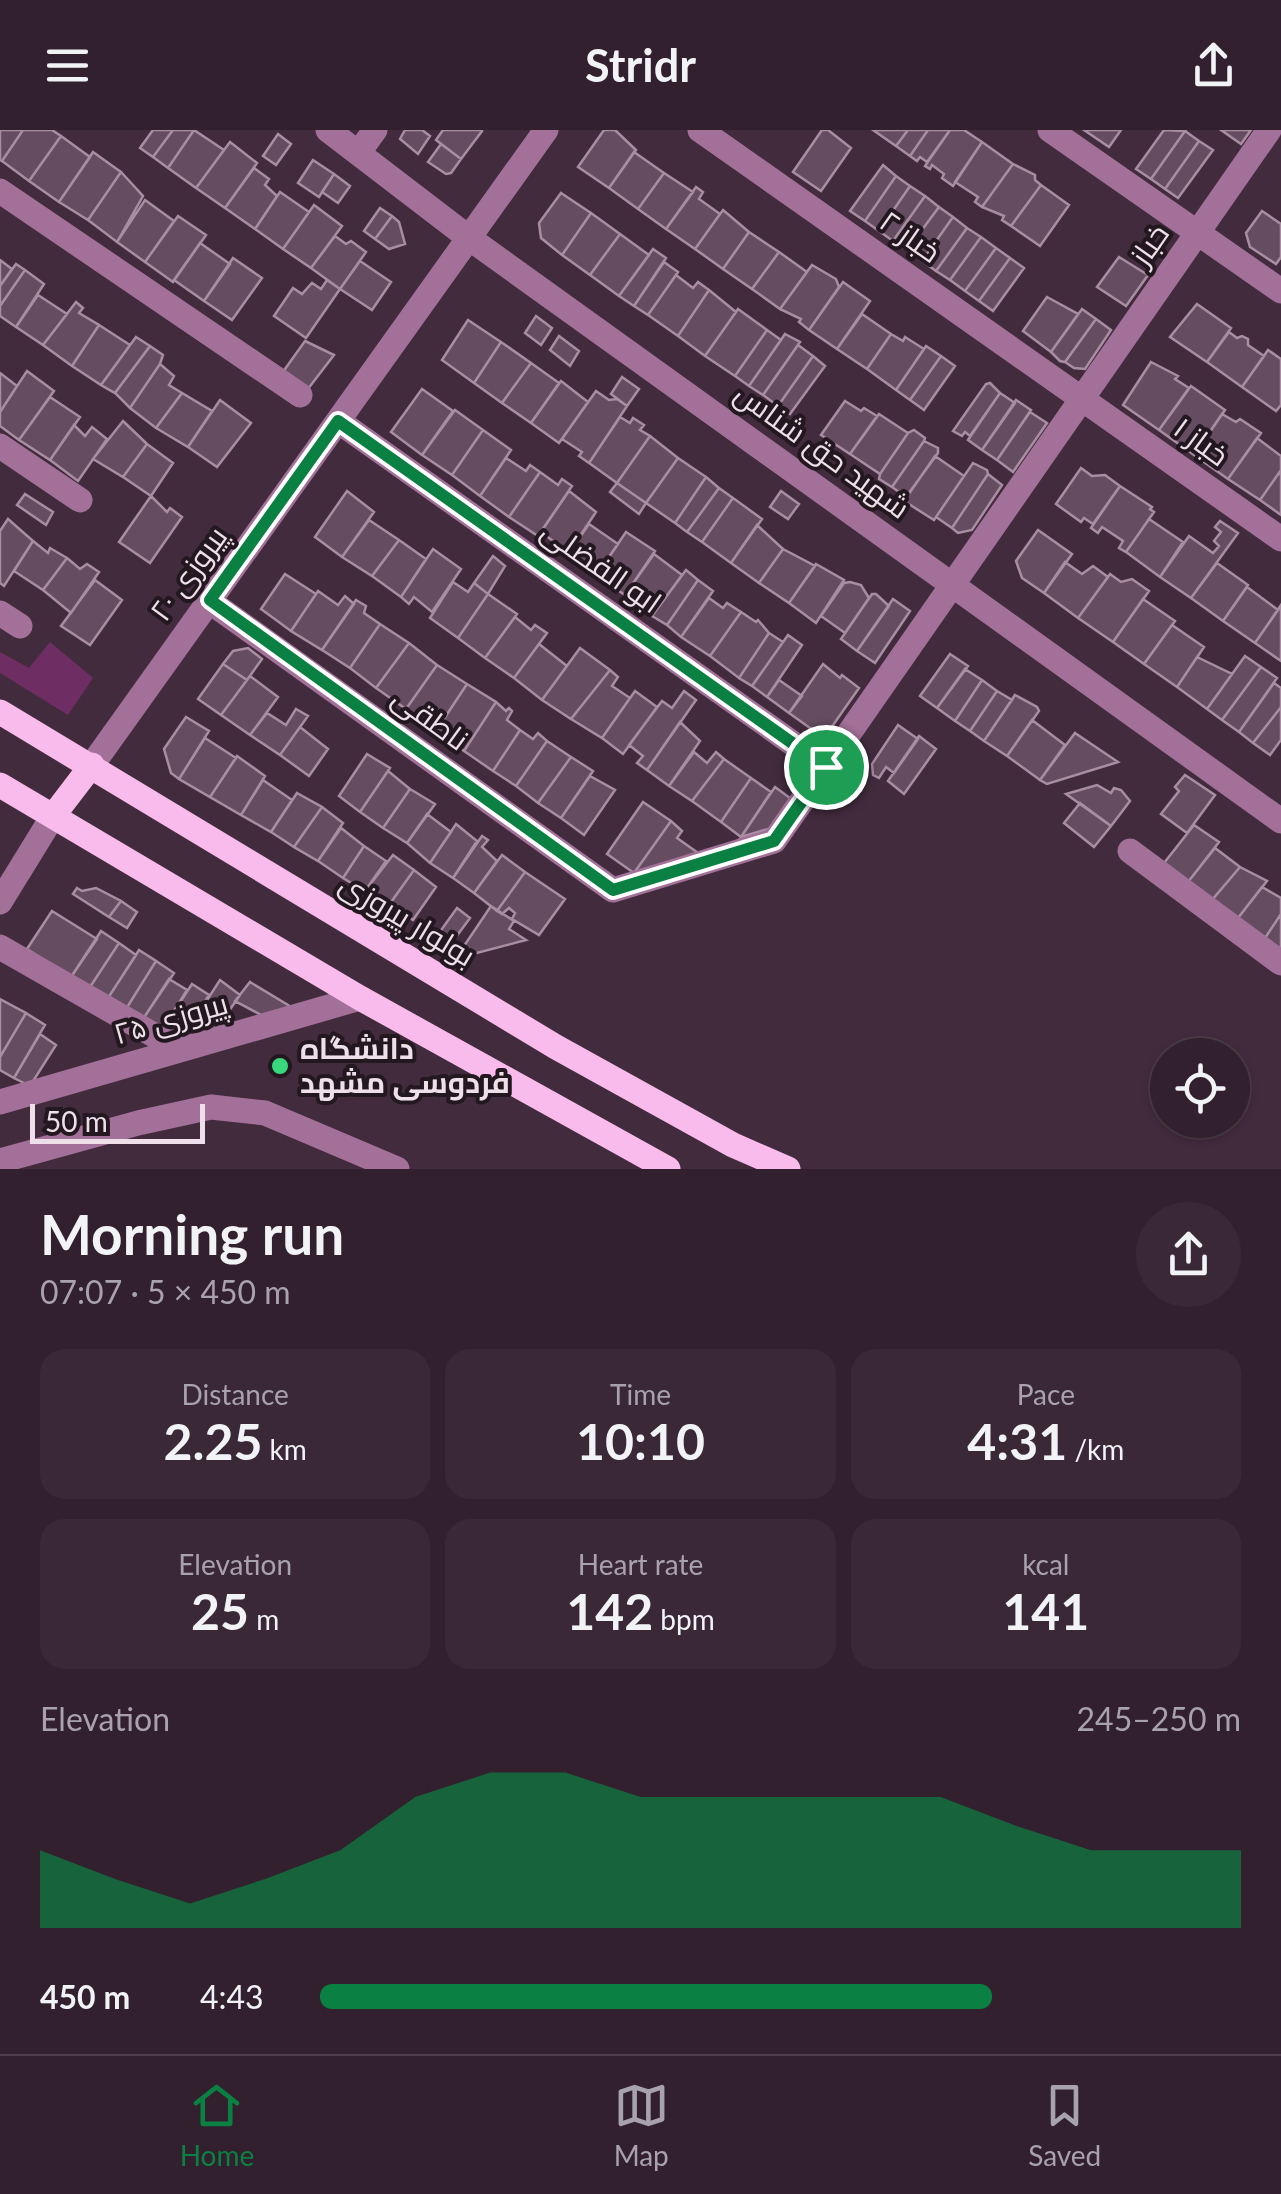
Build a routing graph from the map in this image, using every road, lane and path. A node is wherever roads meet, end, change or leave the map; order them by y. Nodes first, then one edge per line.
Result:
1 (328, 130) edge
2 (375, 130) edge
3 (546, 130) edge
4 (700, 130) edge
5 (1050, 130) edge
6 (1269, 130) edge
7 (359, 152) junction
8 (0, 190) edge
9 (1198, 232) junction
10 (469, 238) junction
11 (1281, 291) edge
12 (300, 396) dead end
13 (1083, 397) junction
14 (338, 421) junction
15 (0, 446) edge
16 (80, 500) dead end
17 (1281, 539) edge
18 (954, 585) junction
19 (210, 600) junction
20 (0, 712) edge
21 (92, 765) junction
22 (826, 767) junction
23 (0, 784) edge
24 (53, 816) junction
25 (1281, 821) edge
26 (774, 841) joint
27 (1130, 852) dead end
28 (0, 902) edge
29 (0, 947) edge
30 (1281, 962) edge
31 (360, 998) junction
32 (180, 1050) junction
33 (0, 1102) edge
34 (0, 1162) edge
35 (397, 1169) edge
36 (668, 1169) edge
37 (788, 1169) edge

1 - 7 street, شهید حق شناس
2 - 7 street
3 - 10 street, پیروزی ۲۰
4 - 13 street, خباز ۲
5 - 9 street
6 - 9 street, خباز
7 - 10 street, شهید حق شناس
8 - 12 street
9 - 11 street
9 - 13 street, خباز
10 - 14 street, پیروزی ۲۰
10 - 18 street, شهید حق شناس
13 - 17 street, خباز ۱
13 - 18 street, خباز
14 - 19 street, پیروزی ۲۰
14 - 22 street, ابو الفضلی
15 - 16 street
18 - 22 street, خباز
18 - 25 street, شهید حق شناس
19 - 21 street, پیروزی ۲۰
19 - 26 street, ناطقی
20 - 21 main road, بولوار پیروزی
21 - 24 main road
21 - 37 main road, بولوار پیروزی
22 - 26 street, خباز
23 - 24 main road
24 - 28 street
24 - 31 main road
27 - 30 street
29 - 32 street
31 - 32 street, پیروزی ۲۵
31 - 36 main road
32 - 33 street, پیروزی ۲۵
34 - 35 street

